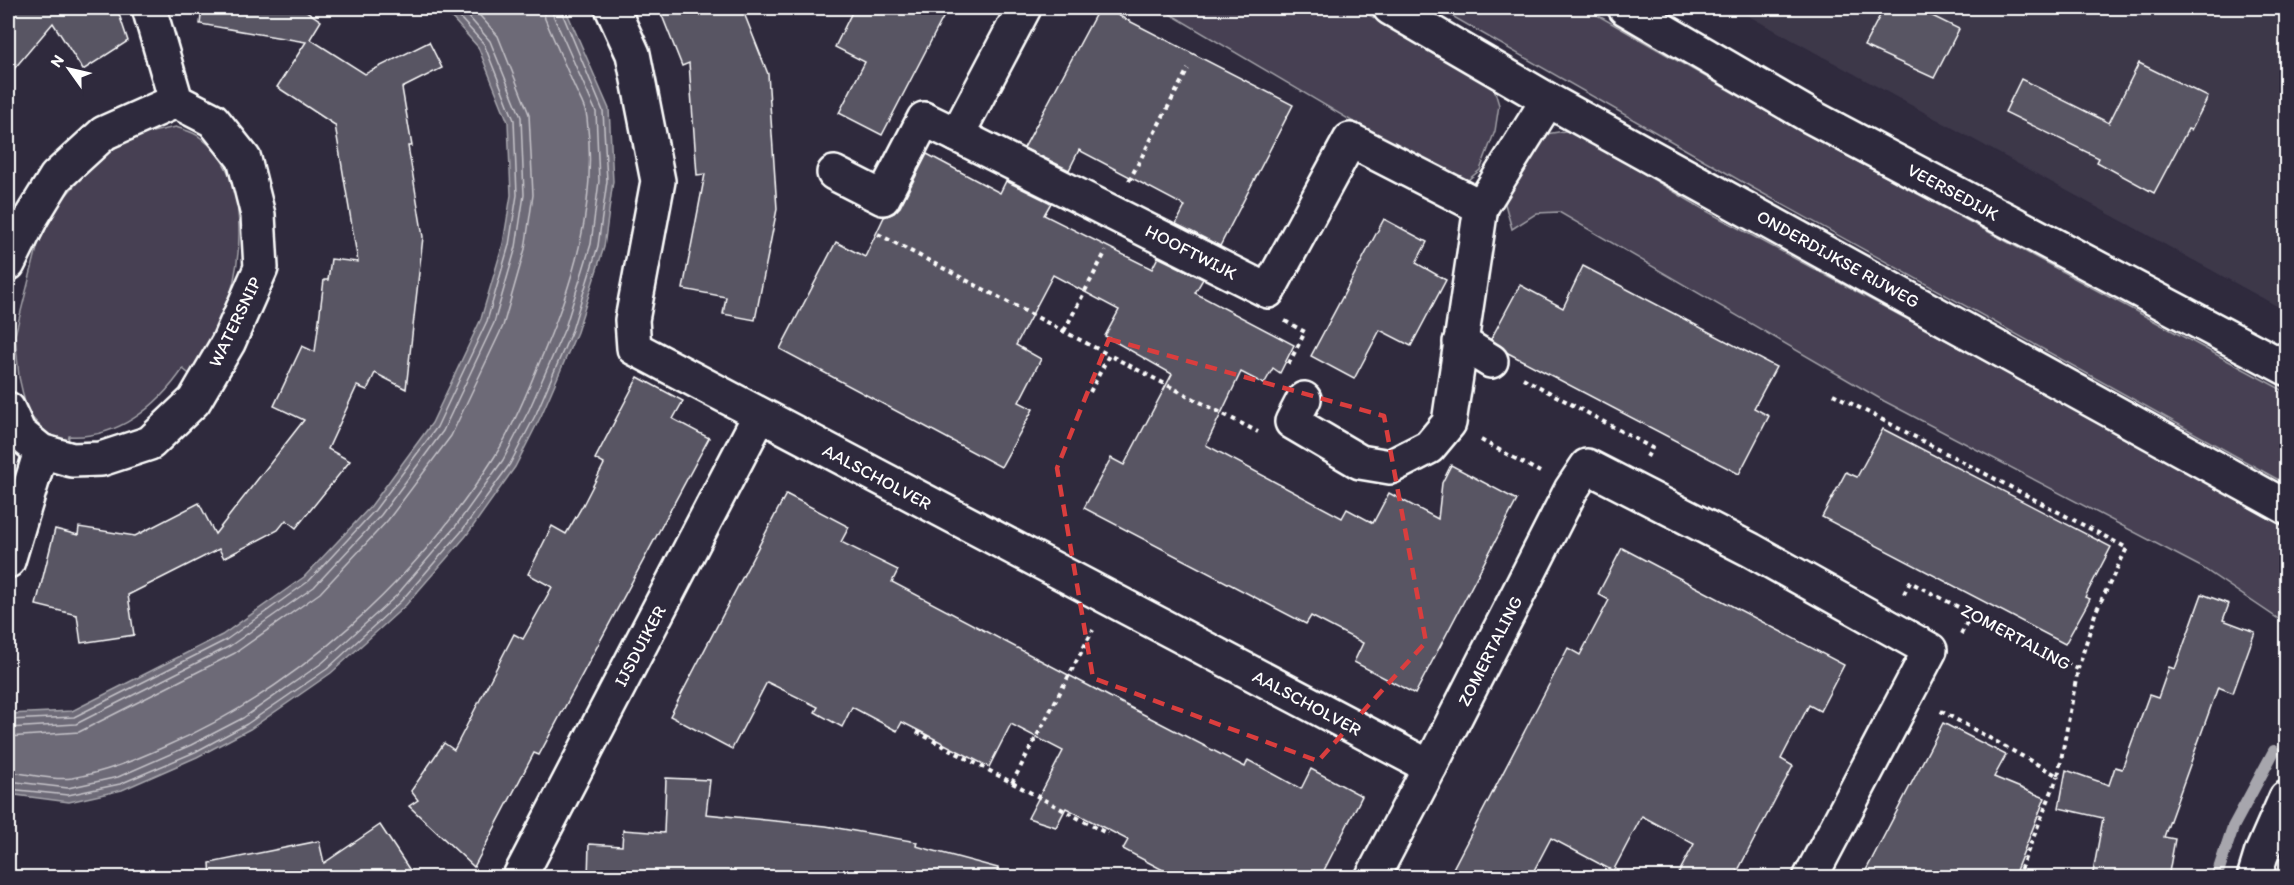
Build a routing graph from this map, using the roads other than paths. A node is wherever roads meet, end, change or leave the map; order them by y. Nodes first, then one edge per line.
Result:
1 (149, 8) edge
2 (612, 8) edge
3 (1024, 8) edge
4 (1390, 8) edge
5 (1625, 8) edge
6 (1548, 100) junction
7 (176, 101) junction
8 (957, 135) junction
9 (834, 173) dead end
10 (1481, 207) junction
11 (8, 264) edge
12 (1460, 342) junction
13 (1491, 360) road end
14 (2286, 368) edge
15 (8, 409) edge
16 (1298, 411) road end
17 (760, 415) junction
18 (41, 451) junction
19 (2286, 507) edge
20 (8, 561) edge
21 (1430, 767) junction
22 (2286, 798) edge
23 (519, 878) edge
24 (1372, 878) edge
25 (1810, 878) edge
26 (2254, 878) edge

1 - 7 street
2 - 17 street, AALSCHOLVER
3 - 8 street
4 - 6 street, ONDERDIJKSE RIJWEG
5 - 14 street, VEERSEDIJK
6 - 10 street
6 - 19 street, ONDERDIJKSE RIJWEG
7 - 11 street
7 - 18 street, WATERSNIP
8 - 9 street, HOOFTWIJK
8 - 10 street, HOOFTWIJK
10 - 12 street
12 - 13 street
12 - 16 street
15 - 18 street, WATERSNIP
17 - 21 street, AALSCHOLVER
17 - 23 street, IJSDUIKER
18 - 20 street
21 - 24 street, ZOMERTALING
21 - 25 street, ZOMERTALING
22 - 26 street

